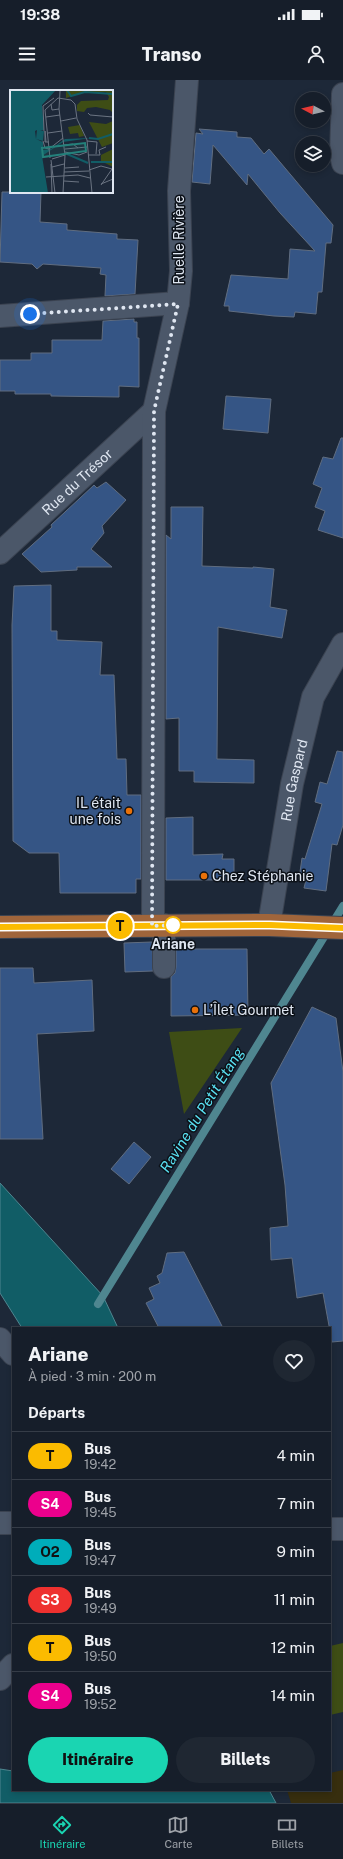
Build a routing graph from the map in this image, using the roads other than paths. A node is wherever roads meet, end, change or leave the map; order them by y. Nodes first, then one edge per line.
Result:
1 (186, 80) edge
2 (343, 94) edge
3 (343, 163) edge
4 (178, 304) junction
5 (0, 316) edge
6 (154, 411) junction
7 (0, 553) edge
8 (343, 644) edge
9 (158, 925) junction
10 (279, 925) junction
11 (0, 926) edge
12 (343, 928) edge
13 (164, 967) dead end
14 (0, 1339) edge
15 (12, 1353) edge
16 (0, 1523) edge
17 (12, 1523) edge
18 (331, 1529) edge
19 (343, 1529) edge
20 (12, 1666) edge
21 (0, 1679) edge

1 - 4 street, Ruelle Rivière
2 - 3 street
4 - 5 street
4 - 6 street, Ruelle Rivière
6 - 7 street, Rue du Trésor
6 - 9 street, Ruelle Rivière
8 - 10 street, Rue Gaspard
9 - 10 main road
9 - 11 main road
9 - 13 street, Ruelle Rivière
10 - 12 main road
14 - 15 street
16 - 17 street
18 - 19 street
20 - 21 street

